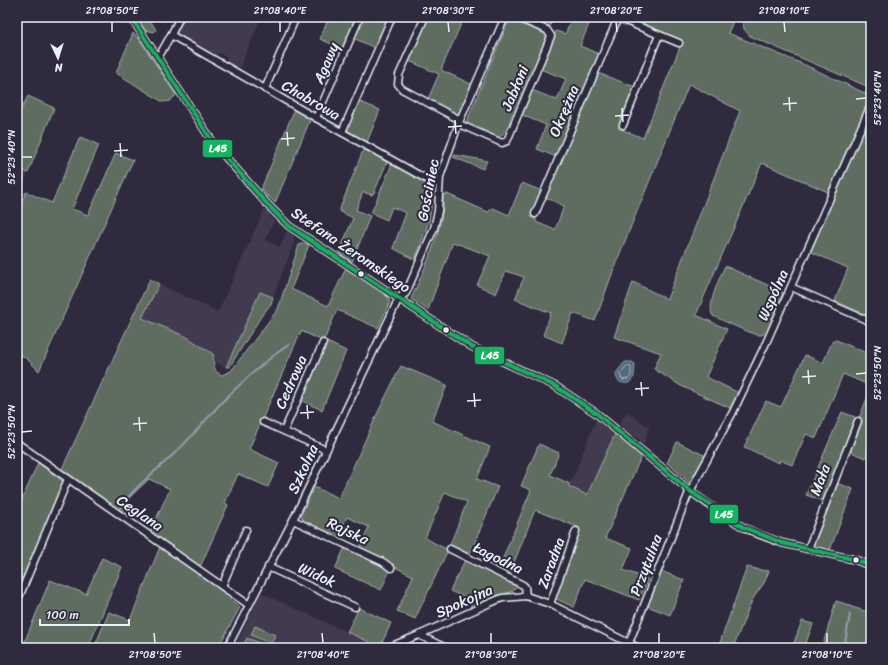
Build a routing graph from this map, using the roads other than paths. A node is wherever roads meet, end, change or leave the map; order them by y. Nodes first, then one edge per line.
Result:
1 (131, 17) edge
2 (180, 17) edge
3 (296, 17) edge
4 (360, 17) edge
5 (392, 17) edge
6 (424, 17) edge
7 (505, 17) edge
8 (515, 17) edge
9 (617, 17) edge
10 (171, 35) junction
11 (659, 35) junction
12 (679, 43) dead end
13 (158, 58) junction
14 (265, 89) junction
15 (871, 105) edge
16 (316, 118) junction
17 (459, 122) junction
18 (623, 125) dead end
19 (342, 132) junction
20 (439, 184) junction
21 (535, 214) dead end
22 (791, 287) junction
23 (399, 298) junction
24 (871, 322) edge
25 (323, 343) dead end
26 (858, 421) dead end
27 (263, 422) dead end
28 (284, 431) junction
29 (17, 443) edge
30 (326, 450) junction
31 (68, 479) junction
32 (690, 491) junction
33 (293, 520) junction
34 (246, 530) dead end
35 (576, 531) dead end
36 (450, 549) dead end
37 (808, 549) junction
38 (871, 566) edge
39 (268, 567) junction
40 (390, 568) dead end
41 (222, 586) junction
42 (526, 596) junction
43 (17, 602) edge
44 (550, 604) junction
45 (249, 605) junction
46 (355, 607) dead end
47 (419, 636) junction
48 (628, 646) edge
49 (226, 648) edge
50 (387, 648) edge
51 (446, 648) edge
52 (639, 648) edge

1 - 13 street, Stefana Żeromskiego
2 - 10 street
3 - 14 street
4 - 16 street, Agawy
5 - 19 street
6 - 17 street
7 - 17 street, Gościniec
8 - 17 street, Jabłoni
9 - 11 street
9 - 21 street, Okrężna
10 - 13 street
10 - 14 street, Chabrowa
11 - 12 street
11 - 18 street
13 - 23 street, Stefana Żeromskiego
14 - 16 street, Chabrowa
15 - 22 street, Wspólna
16 - 19 street, Chabrowa
17 - 20 street, Gościniec
19 - 20 street, Chabrowa
20 - 23 street, Gościniec
22 - 24 street
22 - 32 street, Wspólna
23 - 30 street, Szkolna
23 - 32 street, Stefana Żeromskiego
25 - 28 street, Cedrowa
26 - 37 street, Mała
27 - 28 street
28 - 30 street
29 - 31 street, Ceglana
30 - 33 street, Szkolna
31 - 41 street, Ceglana
31 - 43 street
32 - 37 street, Stefana Żeromskiego
32 - 48 street, Przytulna
33 - 39 street, Szkolna
33 - 40 street, Rajska
34 - 41 street
35 - 44 street, Zaradna
36 - 42 street, Łagodna
37 - 38 street, Stefana Żeromskiego
39 - 45 street, Szkolna
39 - 46 street, Widok
41 - 45 street, Ceglana
42 - 44 street, Spokojna
42 - 47 street, Spokojna
44 - 48 street, Spokojna
45 - 49 street, Szkolna
47 - 50 street, Spokojna
47 - 51 street
48 - 52 street, Spokojna

